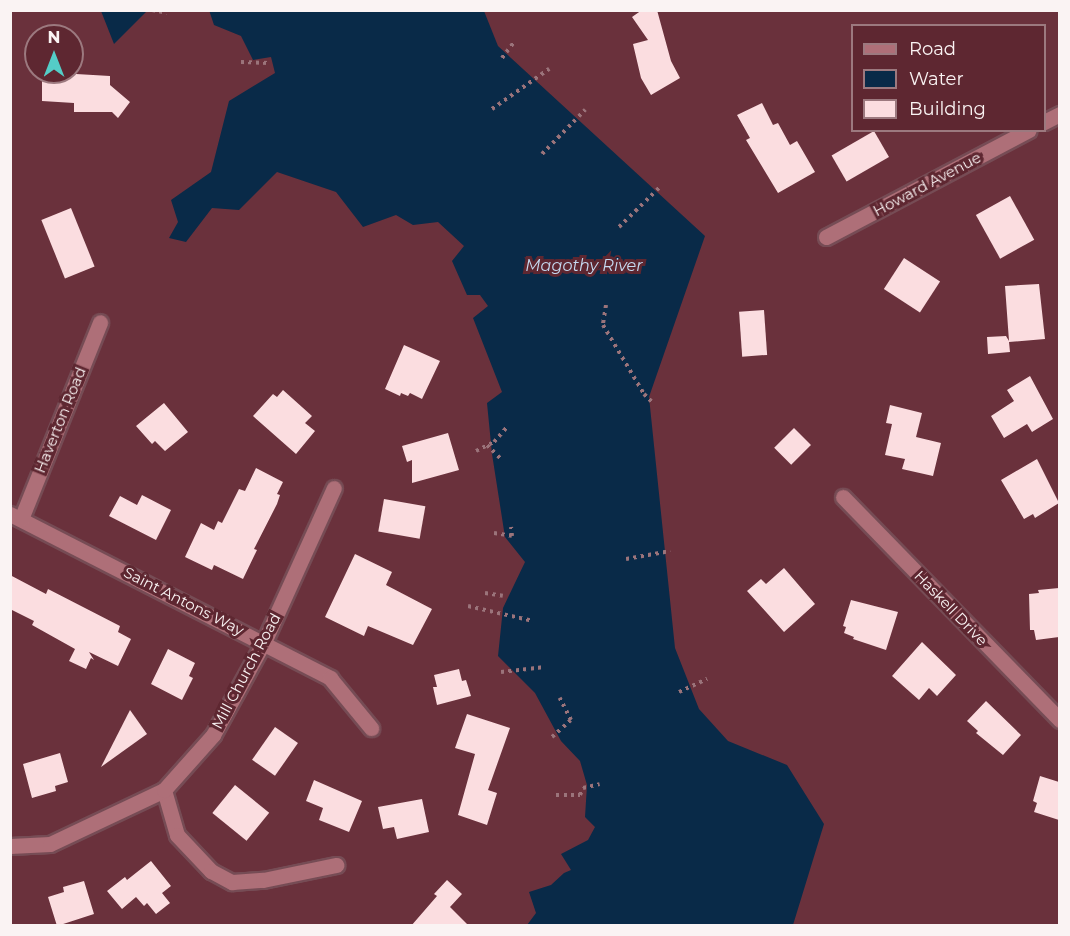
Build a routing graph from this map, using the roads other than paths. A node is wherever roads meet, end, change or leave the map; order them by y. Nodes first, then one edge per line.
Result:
1 (1025, 132) edge
2 (826, 237) dead end
3 (100, 322) dead end
4 (334, 488) dead end
5 (843, 497) dead end
6 (16, 516) edge
7 (264, 642) junction
8 (1059, 720) edge
9 (371, 728) dead end
10 (164, 790) junction
11 (10, 846) edge
12 (336, 865) dead end

1 - 2 street, Howard Avenue
3 - 6 street, Haverton Road
4 - 7 street, Mill Church Road
5 - 8 street, Haskell Drive
6 - 7 street, Saint Antons Way
7 - 9 street, Saint Antons Way
7 - 10 street, Mill Church Road
10 - 11 street, Mill Church Road
10 - 12 street

